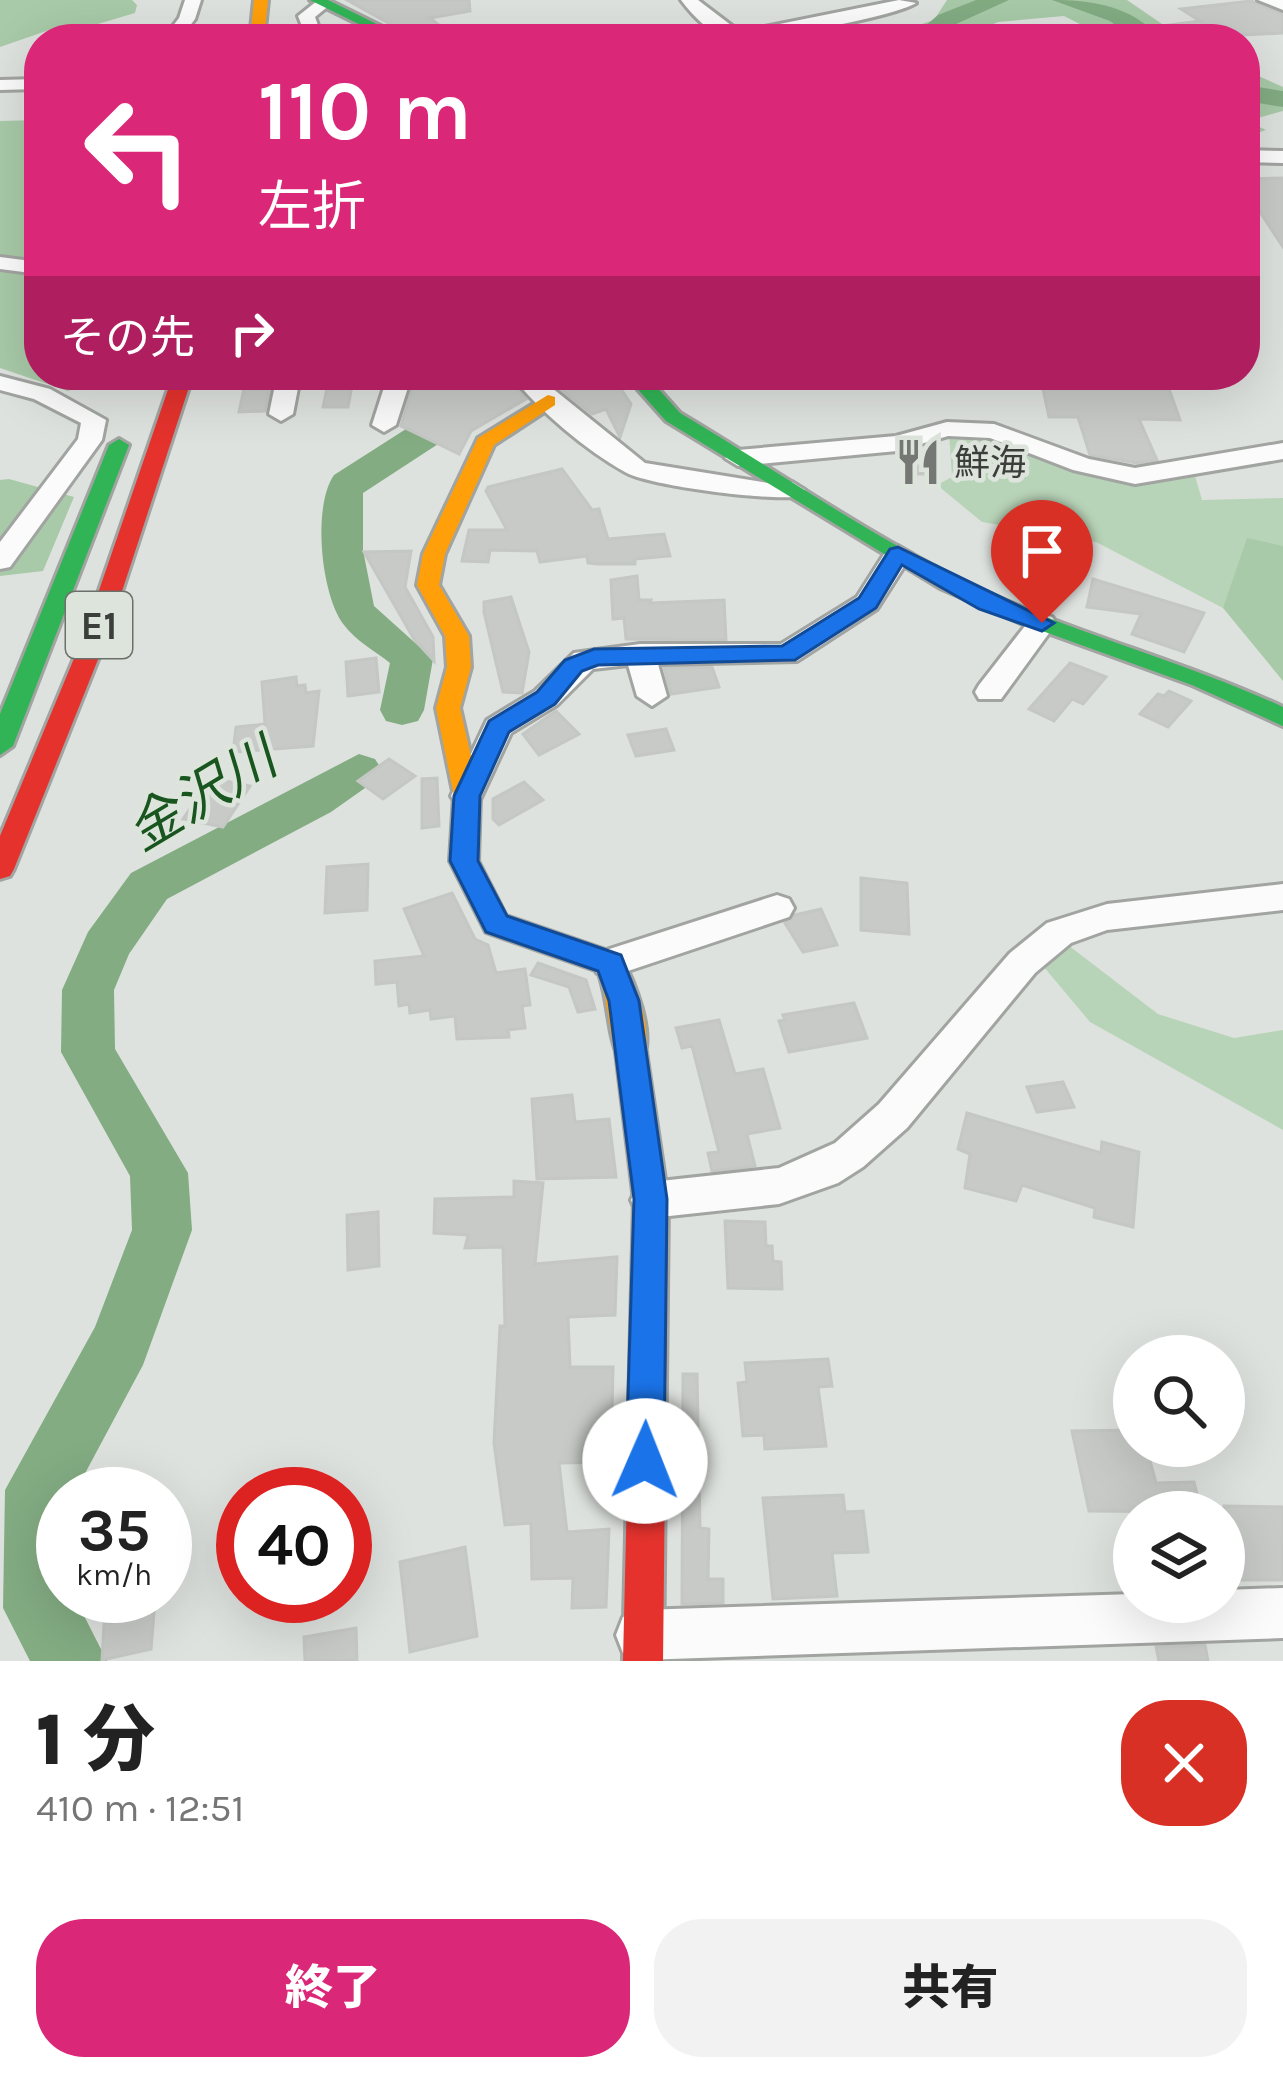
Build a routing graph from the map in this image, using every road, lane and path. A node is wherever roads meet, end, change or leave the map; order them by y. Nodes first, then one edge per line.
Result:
1 (689, 0) edge
2 (1266, 0) edge
3 (326, 3) edge
4 (908, 3) dead end
5 (1283, 4) edge
6 (309, 24) edge
7 (369, 24) edge
8 (715, 24) edge
9 (809, 24) edge
10 (27, 390) edge
11 (178, 390) edge
12 (286, 390) edge
13 (395, 390) edge
14 (537, 390) edge
15 (649, 390) edge
16 (548, 401) junction
17 (281, 414) dead end
18 (129, 416) dead end
19 (384, 425) dead end
20 (1283, 451) edge
21 (738, 458) junction
22 (791, 490) junction
23 (898, 554) junction
24 (0, 561) edge
25 (1042, 623) junction
26 (640, 654) junction
27 (990, 692) dead end
28 (652, 696) dead end
29 (1283, 717) edge
30 (0, 746) edge
31 (467, 796) junction
32 (0, 869) edge
33 (1283, 897) edge
34 (777, 908) dead end
35 (610, 963) junction
36 (650, 1199) junction
37 (1283, 1613) edge
38 (642, 1648) edge

1 - 8 street
2 - 5 street
3 - 6 street
3 - 7 main road
4 - 9 street
10 - 24 street
11 - 32 main road, E1
12 - 17 street
13 - 19 street
14 - 16 street
15 - 21 main road
16 - 22 street
16 - 31 main road
18 - 30 main road, E1
20 - 21 street
21 - 22 main road
22 - 23 main road
23 - 25 main road
23 - 26 street
25 - 27 street
25 - 29 main road
26 - 28 street
26 - 31 street
31 - 35 main road
33 - 36 street
34 - 35 street
35 - 36 main road
36 - 38 main road
37 - 38 street

